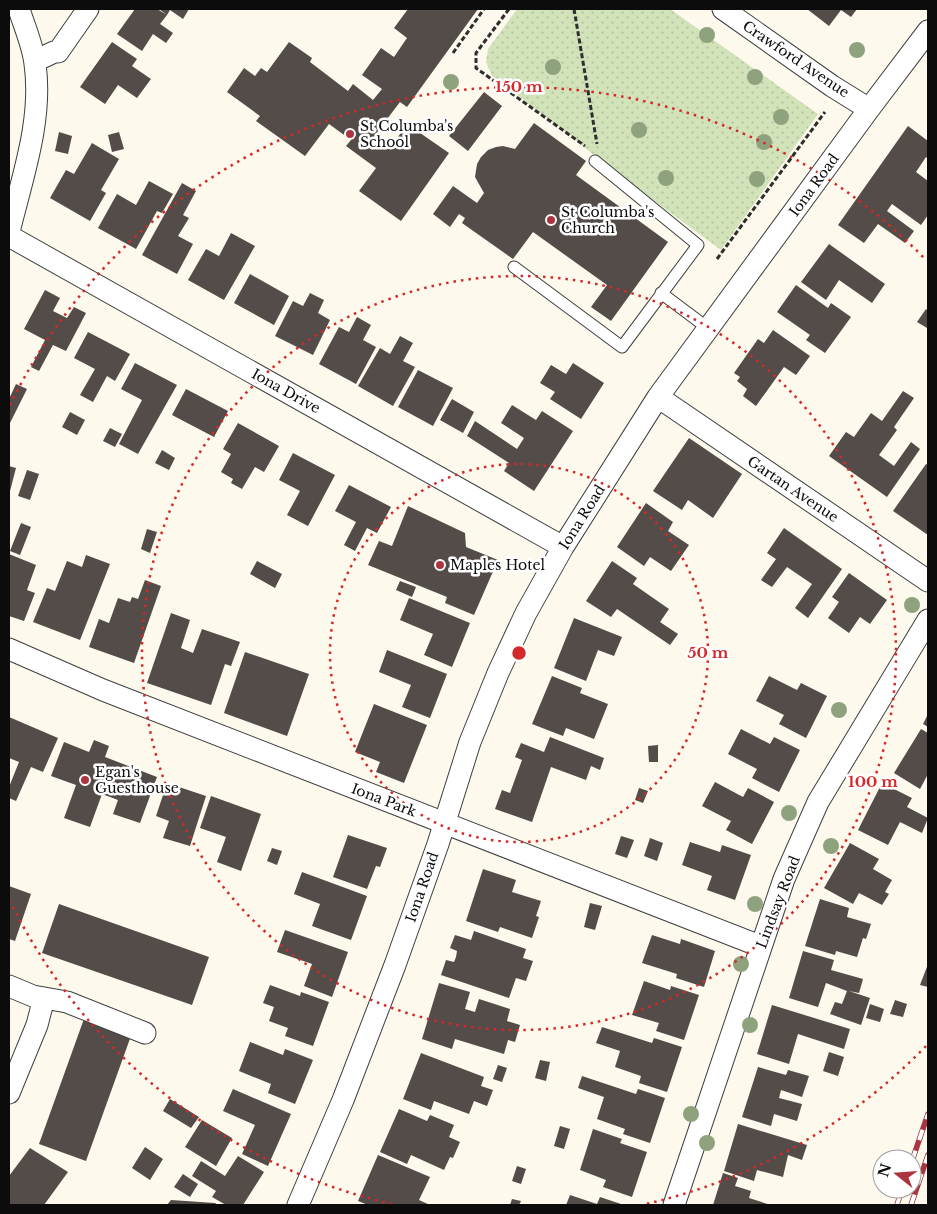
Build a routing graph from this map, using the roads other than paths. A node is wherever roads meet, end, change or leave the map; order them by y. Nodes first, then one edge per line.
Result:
1 (19, 9) edge
2 (88, 9) edge
3 (723, 9) edge
4 (928, 31) edge
5 (35, 61) junction
6 (869, 109) junction
7 (597, 158) road end
8 (9, 234) edge
9 (514, 266) dead end
10 (661, 292) junction
11 (709, 329) junction
12 (658, 397) junction
13 (563, 547) junction
14 (928, 581) edge
15 (928, 620) edge
16 (9, 649) edge
17 (444, 823) junction
18 (760, 946) junction
19 (9, 986) edge
20 (44, 998) junction
21 (145, 1033) dead end
22 (9, 1093) edge
23 (298, 1205) edge
24 (674, 1205) edge

1 - 5 street
2 - 5 street
3 - 6 street, Crawford Avenue
4 - 6 street, Iona Road
5 - 8 street
6 - 11 street, Iona Road
7 - 10 lane
8 - 13 street, Iona Drive
9 - 10 lane
10 - 11 lane
11 - 12 street, Iona Road
12 - 13 street, Iona Road
12 - 14 street, Gartan Avenue
13 - 17 street, Iona Road
15 - 18 street, Lindsay Road
16 - 17 street, Iona Park
17 - 18 street, Iona Park
17 - 23 street, Iona Road
18 - 24 street, Lindsay Road
19 - 20 street
20 - 21 street
20 - 22 street

